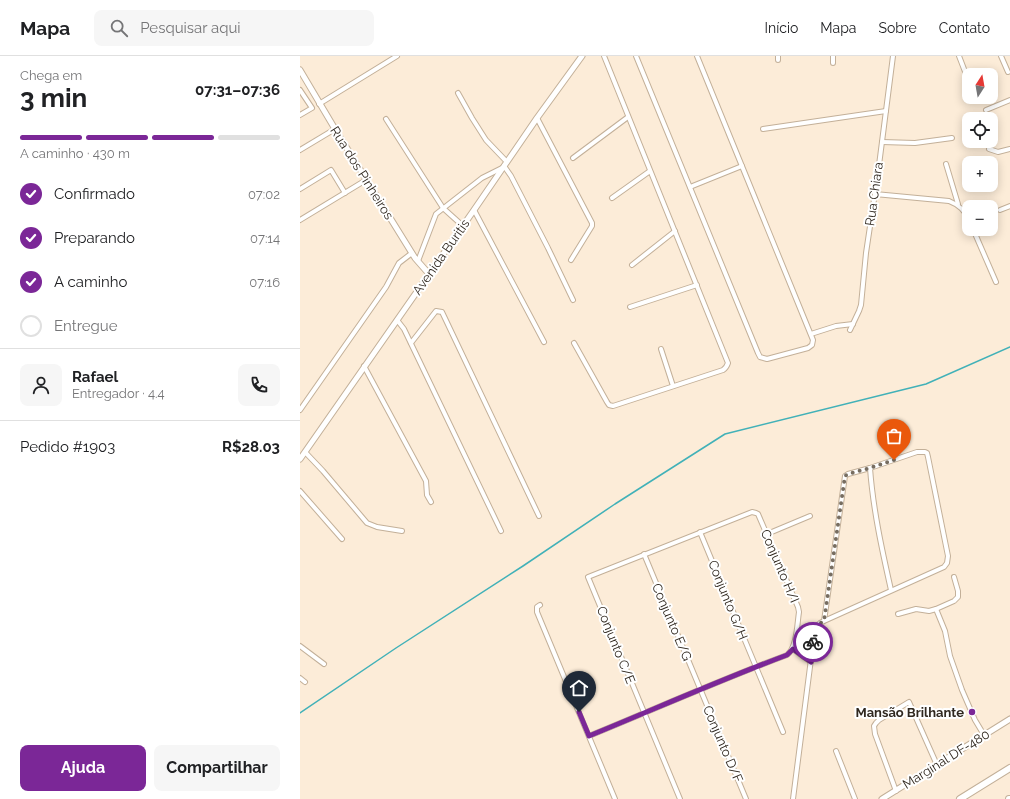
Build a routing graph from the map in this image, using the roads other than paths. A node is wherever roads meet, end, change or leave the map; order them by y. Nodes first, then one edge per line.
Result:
1 (397, 56) edge
2 (582, 56) edge
3 (604, 56) edge
4 (636, 56) edge
5 (697, 56) edge
6 (833, 56) edge
7 (893, 56) edge
8 (959, 56) edge
9 (1001, 56) edge
10 (833, 63) dead end
11 (964, 68) edge
12 (300, 70) edge
13 (1008, 72) dead end
14 (300, 90) edge
15 (458, 93) dead end
16 (1010, 100) edge
17 (320, 104) junction
18 (986, 110) dead end
19 (886, 111) junction
20 (300, 115) edge
21 (628, 117) junction
22 (537, 118) junction
23 (386, 119) dead end
24 (764, 128) dead end
25 (335, 129) junction
26 (952, 138) dead end
27 (882, 142) junction
28 (989, 149) dead end
29 (1010, 149) edge
30 (300, 150) edge
31 (573, 158) dead end
32 (946, 164) dead end
33 (505, 165) junction
34 (742, 166) junction
35 (650, 171) junction
36 (366, 180) junction
37 (690, 187) junction
38 (300, 189) edge
39 (345, 193) junction
40 (875, 194) junction
41 (612, 198) dead end
42 (958, 204) junction
43 (1010, 206) edge
44 (443, 208) junction
45 (962, 209) edge
46 (474, 210) junction
47 (1000, 210) dead end
48 (300, 220) edge
49 (463, 226) junction
50 (675, 232) junction
51 (976, 236) edge
52 (412, 253) junction
53 (571, 260) dead end
54 (418, 261) junction
55 (632, 265) dead end
56 (429, 274) junction
57 (996, 282) dead end
58 (697, 285) junction
59 (573, 300) dead end
60 (630, 307) dead end
61 (397, 320) junction
62 (854, 324) junction
63 (850, 330) dead end
64 (811, 334) junction
65 (544, 342) dead end
66 (411, 343) junction
67 (574, 343) dead end
68 (661, 349) dead end
69 (364, 366) junction
70 (674, 386) junction
71 (300, 410) edge
72 (305, 452) junction
73 (300, 459) edge
74 (870, 468) junction
75 (300, 491) edge
76 (431, 502) dead end
77 (539, 516) dead end
78 (810, 516) dead end
79 (402, 531) dead end
80 (501, 531) dead end
81 (700, 532) junction
82 (767, 534) junction
83 (342, 539) dead end
84 (644, 554) junction
85 (954, 577) dead end
86 (891, 590) junction
87 (540, 605) dead end
88 (936, 609) junction
89 (898, 614) dead end
90 (824, 621) junction
91 (300, 646) edge
92 (793, 649) junction
93 (811, 662) junction
94 (324, 664) dead end
95 (756, 667) junction
96 (300, 678) edge
97 (305, 682) dead end
98 (700, 689) junction
99 (645, 713) junction
100 (1010, 719) edge
101 (783, 732) dead end
102 (984, 735) junction
103 (589, 736) junction
104 (836, 751) dead end
105 (937, 765) junction
106 (1010, 768) edge
107 (896, 791) junction
108 (615, 799) edge
109 (680, 799) edge
110 (746, 799) edge
111 (793, 799) edge
112 (855, 799) edge
113 (882, 799) edge
114 (960, 799) edge

1 - 17 street
2 - 22 street, Avenida Buritis
3 - 21 street
4 - 37 street
5 - 34 street
6 - 10 street
7 - 19 street, Rua Chiara
8 - 11 street
9 - 13 street
12 - 17 street, Rua dos Pinheiros
14 - 20 street
15 - 33 street
16 - 18 street
17 - 25 street, Rua dos Pinheiros
19 - 24 street
19 - 27 street, Rua Chiara
21 - 31 street
21 - 35 street
22 - 33 street, Avenida Buritis
22 - 53 street
23 - 44 street
25 - 30 street
25 - 36 street, Rua dos Pinheiros
26 - 27 street
27 - 40 street, Rua Chiara
28 - 29 street
32 - 42 street
33 - 44 street
33 - 46 street, Avenida Buritis
33 - 59 street
34 - 37 street
34 - 64 street
35 - 41 street
35 - 50 street
36 - 39 street
36 - 52 street, Rua dos Pinheiros
37 - 64 street
38 - 39 street
39 - 48 street
40 - 42 street
40 - 62 street, Rua Chiara
42 - 45 street
43 - 47 street
44 - 49 street
44 - 54 street
46 - 49 street, Avenida Buritis
46 - 65 street
49 - 56 street, Avenida Buritis
50 - 55 street
50 - 58 street
51 - 57 street
52 - 54 street, Rua dos Pinheiros
52 - 71 street
54 - 56 street, Rua dos Pinheiros
56 - 61 street, Avenida Buritis
58 - 60 street
58 - 70 street
61 - 66 street
61 - 69 street, Avenida Buritis
62 - 63 street, Rua Chiara
62 - 64 street
66 - 77 street
66 - 80 street
67 - 70 street
68 - 70 street
69 - 72 street, Avenida Buritis
69 - 76 street
72 - 73 street, Avenida Buritis
72 - 79 street
74 - 86 street
74 - 86 street
74 - 90 street
75 - 83 street
78 - 82 street
81 - 82 street, Conjunto H/I
81 - 84 street
81 - 95 street, Conjunto G/H
82 - 92 street, Conjunto H/I
84 - 98 street, Conjunto E/G
84 - 99 street, Conjunto C/E
85 - 88 street
86 - 90 street
87 - 103 street
88 - 89 street
88 - 102 street
90 - 93 street
91 - 94 street
92 - 93 street
92 - 95 street
93 - 111 street
95 - 98 street
95 - 101 street, Conjunto G/H
96 - 97 street
98 - 99 street
98 - 110 street, Conjunto D/F
99 - 103 street
99 - 109 street, Conjunto C/E
100 - 102 street, Marginal DF-480
102 - 105 street, Marginal DF-480
103 - 108 street
104 - 112 street
105 - 107 street, Marginal DF-480
105 - 107 street
106 - 114 main road
107 - 113 street, Marginal DF-480

